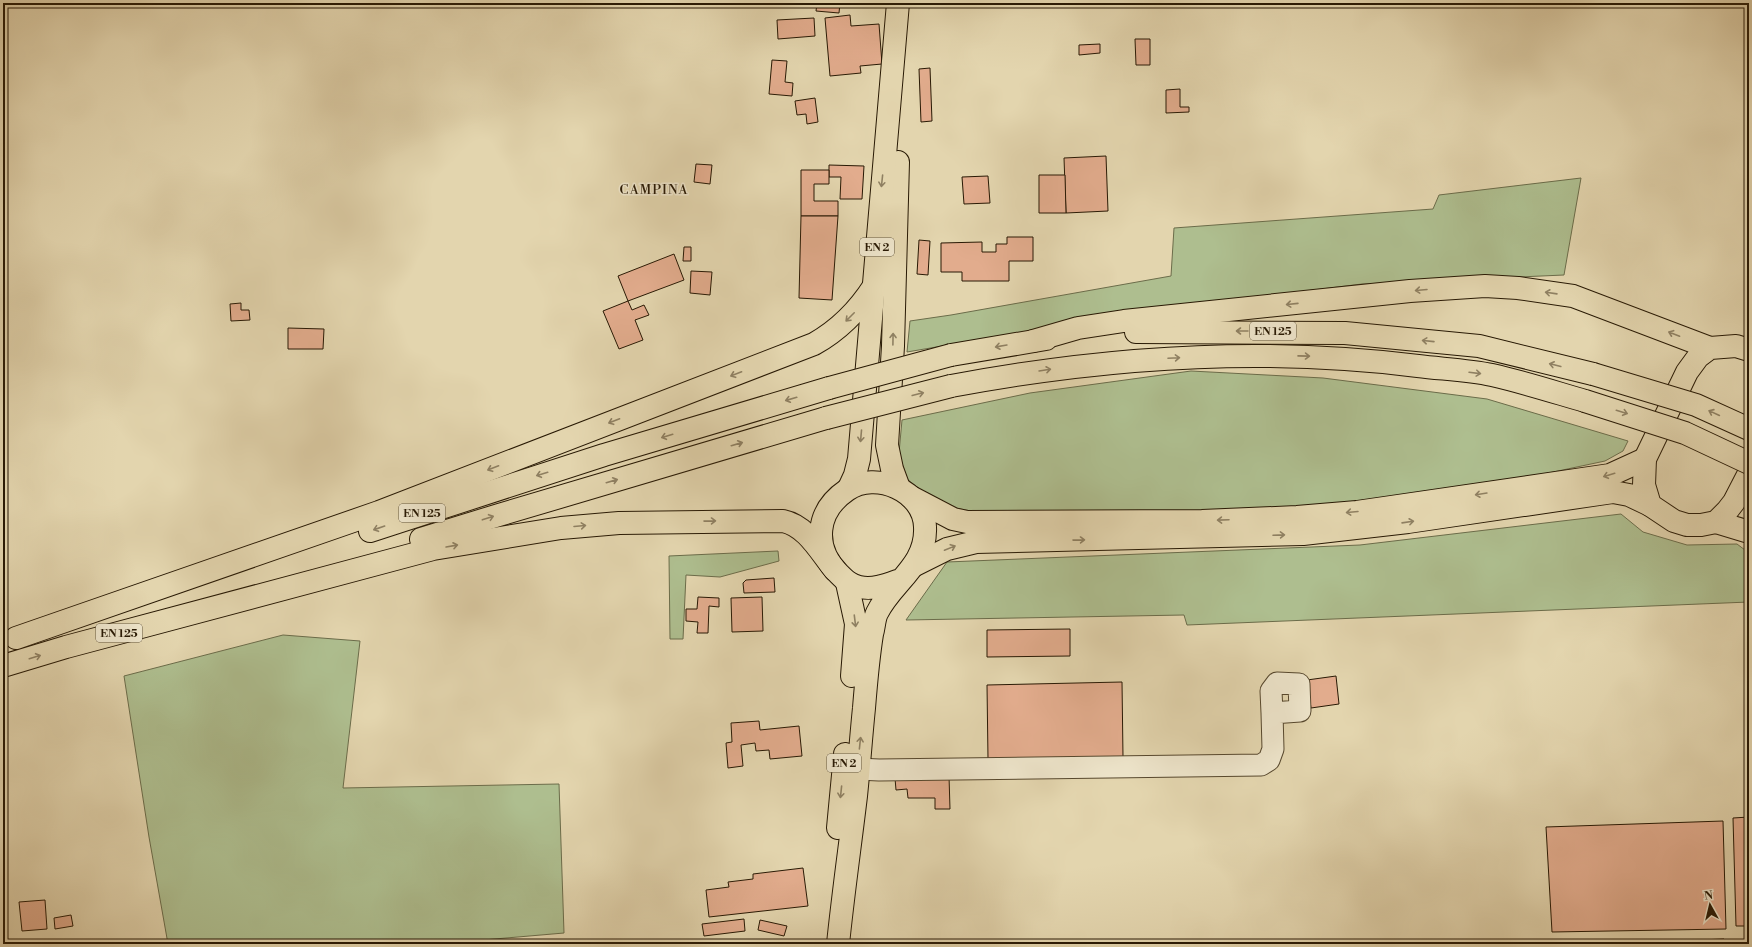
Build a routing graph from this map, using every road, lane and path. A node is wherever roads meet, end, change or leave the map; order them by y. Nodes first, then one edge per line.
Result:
1 (898, 3) edge
2 (904, 3) edge
3 (874, 286) junction
4 (1033, 341) junction
5 (1710, 348) junction
6 (1749, 350) edge
7 (1749, 430) edge
8 (1645, 459) junction
9 (1749, 463) edge
10 (1749, 473) edge
11 (848, 488) junction
12 (905, 492) junction
13 (1650, 505) junction
14 (1716, 522) junction
15 (1749, 532) edge
16 (907, 572) junction
17 (841, 576) junction
18 (171, 620) junction
19 (10, 640) edge
20 (3, 666) edge
21 (1272, 713) dead end
22 (858, 769) junction
23 (832, 944) edge
24 (838, 944) edge

1 -> 3 main road, EN 2
12 -> 2 main road, EN 2
3 -> 11 main road, EN 2
3 -> 19 main road
5 -> 4 main road
7 -> 4 main road, EN 125, bridge
4 -> 19 main road, EN 125, bridge
5 - 6 main road
5 - 8 main road
8 -> 12 main road
8 - 13 main road
18 -> 9 main road, EN 125, bridge
10 - 14 main road
11 - 12 main road
11 - 17 main road, EN 2
12 - 16 main road, EN 2
13 - 14 main road
16 -> 13 main road
14 - 15 main road
16 - 17 main road
22 -> 16 main road, EN 2
18 -> 17 main road
17 -> 23 main road, EN 2
20 -> 18 main road, EN 125
21 - 22 street
22 - 24 main road, EN 2

